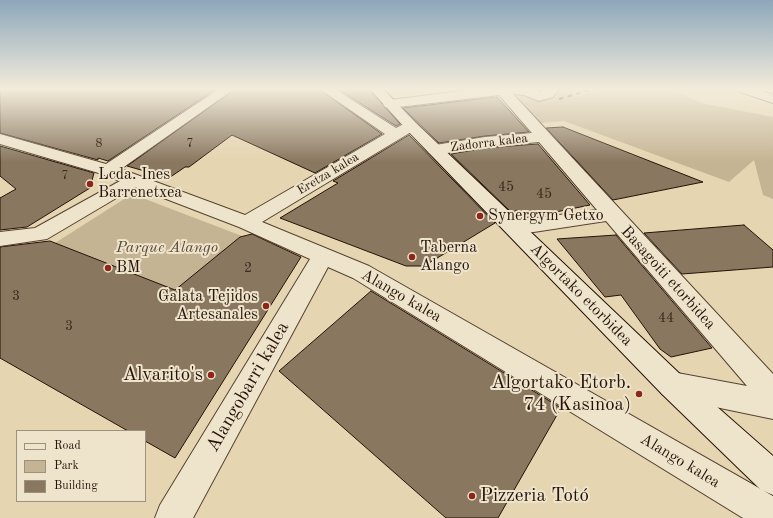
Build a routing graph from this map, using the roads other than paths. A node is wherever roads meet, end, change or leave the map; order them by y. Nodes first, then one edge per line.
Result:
1 (192, 113) edge
2 (371, 113) edge
3 (393, 113) edge
4 (522, 113) edge
5 (403, 130) junction
6 (543, 137) junction
7 (0, 139) edge
8 (435, 150) junction
9 (108, 170) junction
10 (134, 180) junction
11 (611, 214) junction
12 (246, 223) junction
13 (514, 228) junction
14 (0, 239) edge
15 (323, 255) junction
16 (672, 385) junction
17 (773, 395) edge
18 (773, 405) edge
19 (773, 478) edge
20 (773, 516) edge
21 (173, 518) edge

1 - 9 street
2 - 5 street
3 - 5 street, Algortako etorbidea
4 - 6 street, Basagoiti etorbidea
5 - 8 street, Algortako etorbidea
5 - 12 street, Eretza kalea
6 - 8 street, Zadorra kalea
6 - 11 street, Basagoiti etorbidea
7 - 9 street, Alango kalea
8 - 13 street, Algortako etorbidea
9 - 10 street, Alango kalea
10 - 12 street, Alango kalea
10 - 14 street
11 - 13 street
11 - 17 street, Basagoiti etorbidea
12 - 15 street, Alango kalea
13 - 16 street, Algortako etorbidea
15 - 20 street, Alango kalea
15 - 21 street, Alangobarri kalea
16 - 18 street
16 - 19 street, Algortako etorbidea

